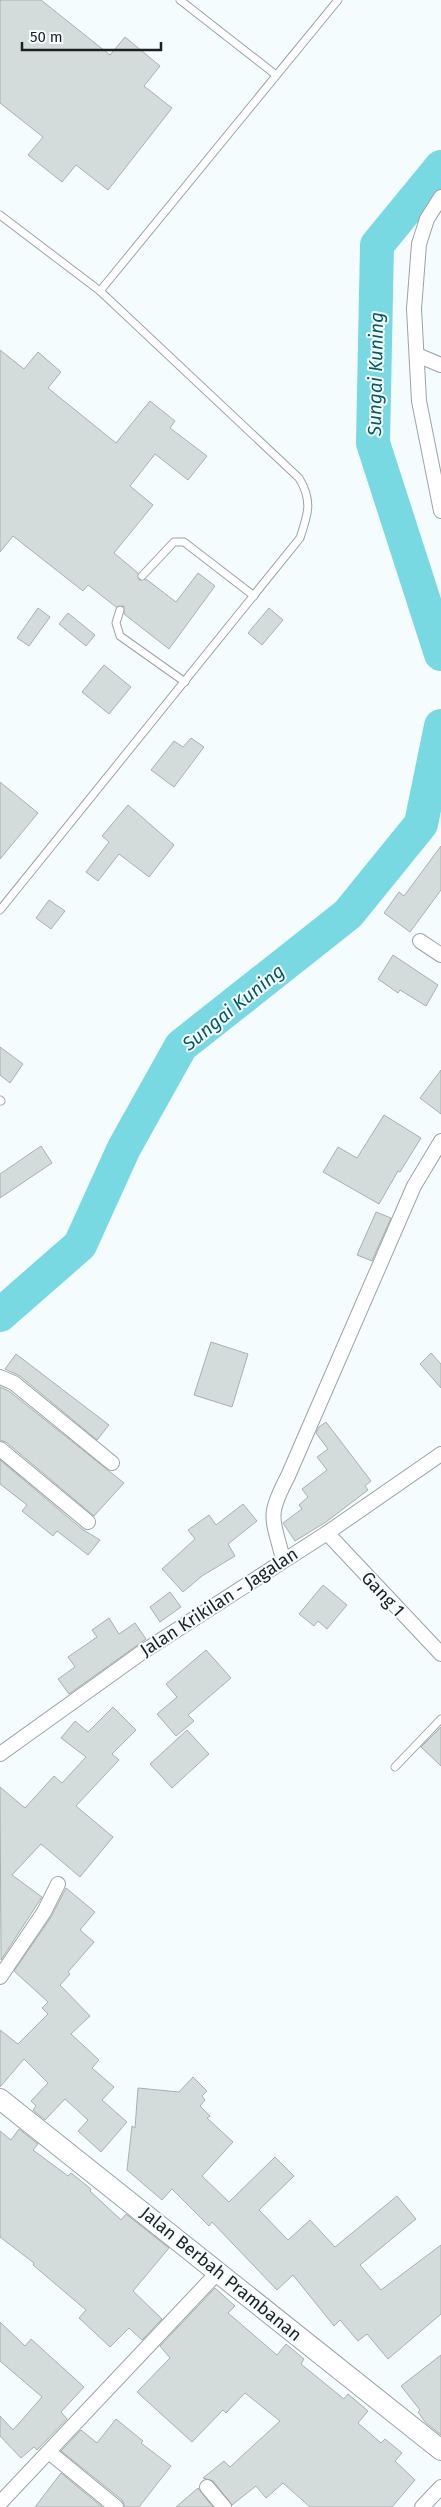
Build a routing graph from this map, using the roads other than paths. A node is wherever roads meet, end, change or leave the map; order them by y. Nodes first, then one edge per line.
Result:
1 (180, 0) edge
2 (338, 0) edge
3 (276, 75) junction
4 (441, 197) edge
5 (0, 215) edge
6 (100, 292) junction
7 (417, 355) junction
8 (441, 365) edge
9 (441, 512) edge
10 (142, 576) dead end
11 (254, 596) junction
12 (120, 610) dead end
13 (185, 682) junction
14 (0, 910) edge
15 (420, 941) dead end
16 (441, 955) edge
17 (441, 1141) edge
18 (0, 1378) edge
19 (0, 1449) edge
20 (441, 1454) edge
21 (112, 1462) dead end
22 (88, 1522) dead end
23 (327, 1533) junction
24 (283, 1559) junction
25 (441, 1654) edge
26 (441, 1719) edge
27 (0, 1754) edge
28 (395, 1767) dead end
29 (58, 1884) dead end
30 (0, 1977) edge
31 (0, 2099) edge
32 (219, 2271) junction
33 (441, 2450) edge
34 (49, 2452) junction
35 (208, 2487) dead end
36 (441, 2487) edge
37 (0, 2503) edge
38 (116, 2507) edge
39 (224, 2507) edge
40 (422, 2507) edge

1 - 3 lane
2 - 3 lane
3 - 6 lane
4 - 7 street
5 - 6 lane
6 - 11 lane
7 - 8 street
7 - 9 street
10 - 11 lane
11 - 13 lane
12 - 13 lane
13 - 14 lane
15 - 16 street
17 - 24 street
18 - 21 street
19 - 22 street
20 - 23 street, Jalan Krikilan - Jagalan
23 - 24 street, Jalan Krikilan - Jagalan
23 - 25 street, Gang 1
24 - 27 street, Jalan Krikilan - Jagalan
26 - 28 lane
29 - 30 street
31 - 32 main road, Jalan Berbah Prambanan
32 - 33 main road, Jalan Berbah Prambanan
32 - 34 street
34 - 37 street
34 - 38 street
35 - 39 street
36 - 40 street

